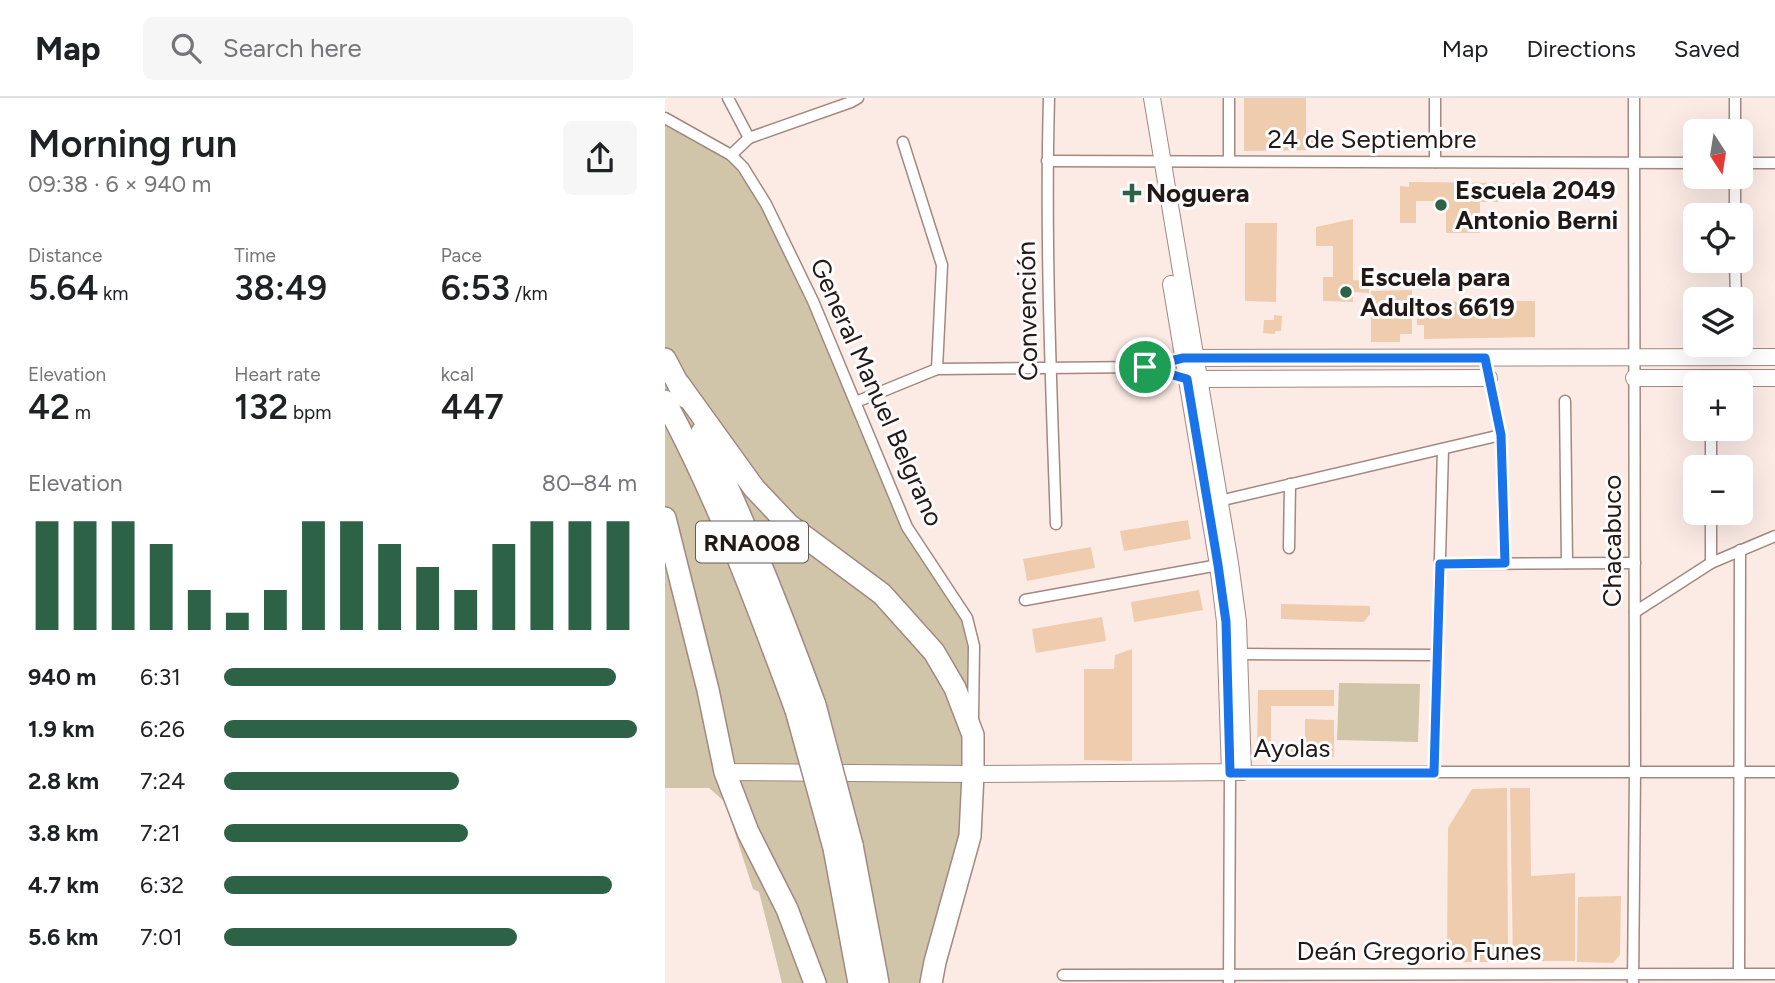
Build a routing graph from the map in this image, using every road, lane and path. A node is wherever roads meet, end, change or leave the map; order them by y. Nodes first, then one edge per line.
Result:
1 (728, 98) edge
2 (1049, 98) edge
3 (1141, 98) edge
4 (1152, 98) edge
5 (1229, 98) edge
6 (1435, 98) edge
7 (1634, 98) edge
8 (1735, 98) edge
9 (852, 100) edge
10 (665, 118) edge
11 (1735, 119) edge
12 (749, 138) junction
13 (903, 142) dead end
14 (731, 155) junction
15 (1047, 161) junction
16 (1157, 161) junction
17 (1229, 161) junction
18 (1435, 162) junction
19 (1634, 162) junction
20 (1683, 163) edge
21 (1753, 163) edge
22 (1775, 163) edge
23 (1683, 354) edge
24 (1753, 354) edge
25 (1634, 357) junction
26 (1775, 357) edge
27 (1189, 358) junction
28 (1485, 358) junction
29 (665, 359) edge
30 (1145, 367) junction
31 (1051, 368) junction
32 (937, 369) junction
33 (1489, 378) junction
34 (1634, 378) junction
35 (1775, 378) edge
36 (1193, 379) junction
37 (1753, 379) edge
38 (1683, 380) edge
39 (679, 384) junction
40 (665, 401) edge
41 (1565, 401) dead end
42 (856, 402) junction
43 (1501, 435) junction
44 (1443, 449) junction
45 (1290, 484) junction
46 (1219, 501) junction
47 (665, 518) edge
48 (1056, 524) dead end
49 (1711, 525) edge
50 (1775, 536) edge
51 (1289, 548) dead end
52 (1740, 550) junction
53 (1505, 563) junction
54 (1567, 563) junction
55 (1635, 563) junction
56 (1711, 563) junction
57 (1224, 564) junction
58 (1440, 564) junction
59 (1025, 600) dead end
60 (1635, 612) junction
61 (1239, 654) junction
62 (1437, 655) junction
63 (806, 707) junction
64 (973, 735) junction
65 (725, 772) junction
66 (1635, 772) junction
67 (1740, 772) junction
68 (1775, 772) edge
69 (1236, 773) junction
70 (1434, 773) junction
71 (973, 774) junction
72 (843, 846) junction
73 (1738, 973) junction
74 (1775, 974) edge
75 (1063, 975) dead end
76 (1633, 978) edge
77 (1134, 979) edge
78 (1229, 979) edge
79 (1432, 979) edge
80 (815, 983) edge
81 (859, 983) edge
82 (879, 983) edge
83 (931, 983) edge

1 - 12 street
2 - 15 street, Convención
3 - 16 street
4 - 16 street
5 - 17 street
6 - 18 street
7 - 19 street, Chacabuco
8 - 11 street
9 - 12 street
10 - 14 street
12 - 14 street
13 - 32 street
14 - 42 street, General Manuel Belgrano
15 - 16 street, 24 de Septiembre
15 - 31 street, Convención
16 - 17 street, 24 de Septiembre
16 - 27 street
17 - 18 street, 24 de Septiembre
18 - 19 street, 24 de Septiembre
19 - 20 street, 24 de Septiembre
19 - 25 street, Chacabuco
21 - 22 street
23 - 25 street
24 - 26 street
25 - 28 street
25 - 34 street, Chacabuco
27 - 28 street
27 - 30 street
27 - 36 street
28 - 33 street
29 - 39 highway, RNA008
30 - 31 street
30 - 36 street
31 - 32 street
31 - 48 street, Convención
32 - 42 street
33 - 36 street
33 - 43 street
34 - 38 street
34 - 55 street, Chacabuco
35 - 37 street
36 - 46 street
36 - 57 street
39 - 63 highway, RNA008
39 - 64 highway
40 - 63 highway, RNA008
41 - 54 street
42 - 64 street, General Manuel Belgrano
43 - 44 street
43 - 53 street
44 - 45 street
44 - 58 street
45 - 46 street
45 - 51 street
46 - 57 street
47 - 65 highway, RNA008
49 - 56 street
50 - 52 street
52 - 56 street
52 - 67 street
53 - 54 street
53 - 58 street
54 - 55 street
55 - 60 street, Chacabuco
56 - 60 street
57 - 59 street
57 - 61 street
57 - 69 street
58 - 62 street
60 - 66 street, Chacabuco
61 - 62 street
61 - 69 street
62 - 70 street
63 - 72 highway, RNA008, bridge
64 - 71 highway
65 - 71 street, Ayolas
65 - 80 highway
66 - 67 street, Ayolas
66 - 70 street, Ayolas
66 - 76 street, Chacabuco
67 - 68 street, Ayolas
67 - 73 street
69 - 70 street, Ayolas
69 - 71 street, Ayolas
69 - 78 street
71 - 83 highway
72 - 81 highway, RNA008
72 - 82 highway, RNA008
73 - 74 street, Deán Gregorio Funes
73 - 76 street, Deán Gregorio Funes
75 - 77 street, Deán Gregorio Funes
76 - 79 street, Deán Gregorio Funes
77 - 78 street, Deán Gregorio Funes
78 - 79 street, Deán Gregorio Funes

